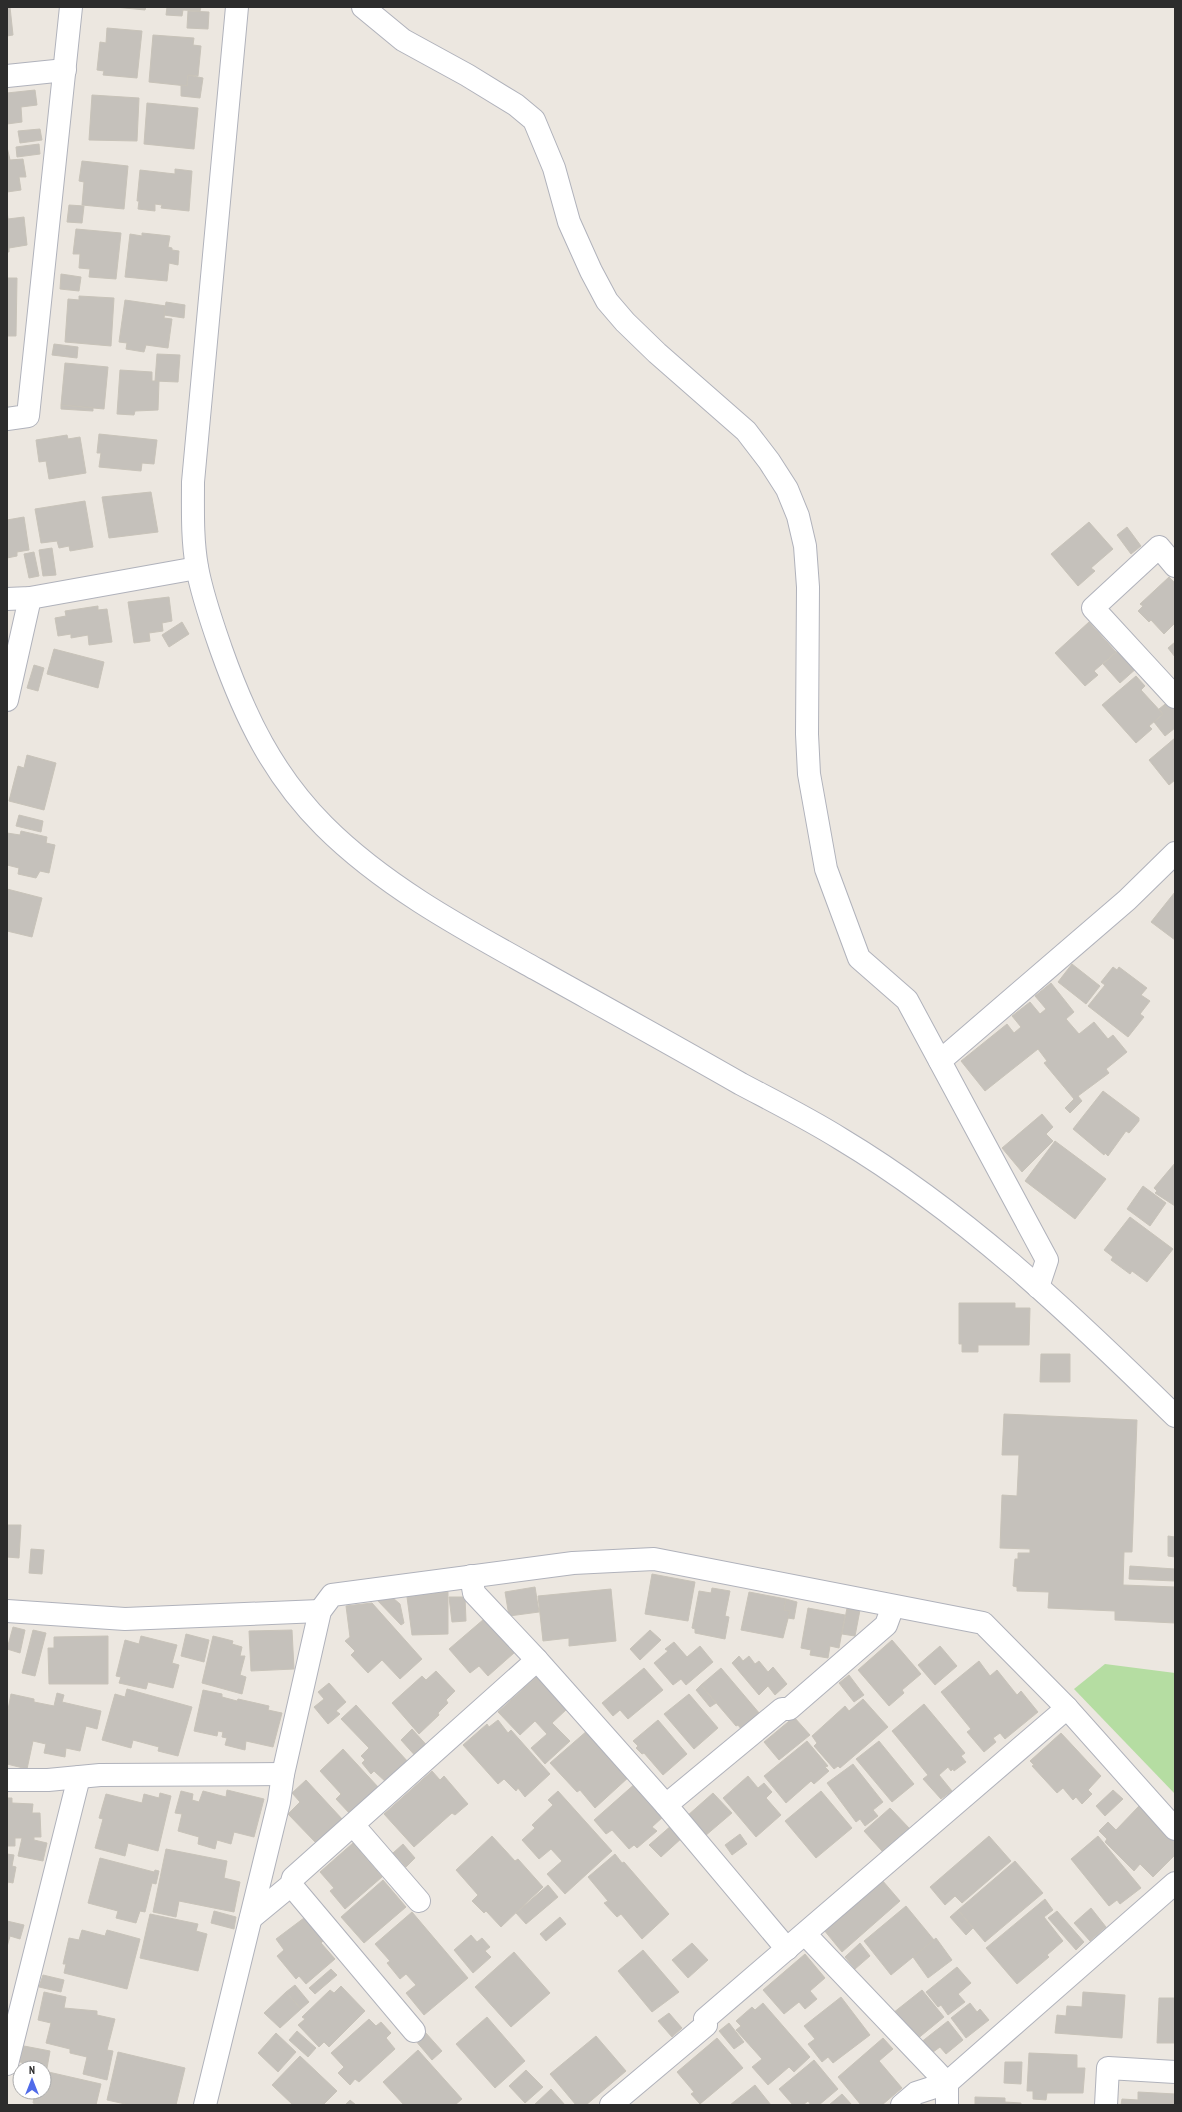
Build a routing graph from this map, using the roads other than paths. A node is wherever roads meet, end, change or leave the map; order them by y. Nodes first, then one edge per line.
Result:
1 (71, 7) edge
2 (237, 7) edge
3 (363, 7) edge
4 (65, 70) junction
5 (7, 76) edge
6 (7, 419) edge
7 (1175, 566) edge
8 (197, 568) junction
9 (30, 598) junction
10 (7, 599) edge
11 (1175, 698) edge
12 (7, 700) edge
13 (1175, 853) edge
14 (940, 1061) junction
15 (1038, 1287) junction
16 (1175, 1416) edge
17 (471, 1576) junction
18 (893, 1606) junction
19 (7, 1611) edge
20 (320, 1611) junction
21 (537, 1660) junction
22 (1067, 1708) junction
23 (283, 1774) junction
24 (79, 1777) junction
25 (7, 1780) edge
26 (666, 1805) junction
27 (354, 1826) junction
28 (1175, 1829) edge
29 (1175, 1883) edge
30 (291, 1885) junction
31 (419, 1901) dead end
32 (251, 1918) junction
33 (805, 1934) junction
34 (786, 1949) junction
35 (414, 2031) dead end
36 (7, 2064) edge
37 (1175, 2072) edge
38 (947, 2083) junction
39 (205, 2105) edge
40 (611, 2105) edge
41 (902, 2105) edge
42 (947, 2105) edge
43 (1106, 2105) edge

1 - 4 street
2 - 8 street
3 - 14 street
4 - 5 street
4 - 6 street
7 - 11 street
8 - 9 street
8 - 15 street
9 - 10 street
9 - 12 street
13 - 14 street
14 - 15 street
15 - 16 street
17 - 18 street
17 - 20 street
17 - 21 street
18 - 22 street
18 - 26 street
19 - 20 street
20 - 23 street
21 - 26 street
21 - 27 street
22 - 28 street
22 - 33 street
23 - 24 street
23 - 32 street
24 - 25 street
24 - 36 street
26 - 34 street
27 - 30 street
27 - 31 street
29 - 38 street
30 - 32 street
30 - 35 street
32 - 39 street
33 - 34 street
33 - 38 street
34 - 40 street
37 - 43 street
38 - 41 street
38 - 42 street

